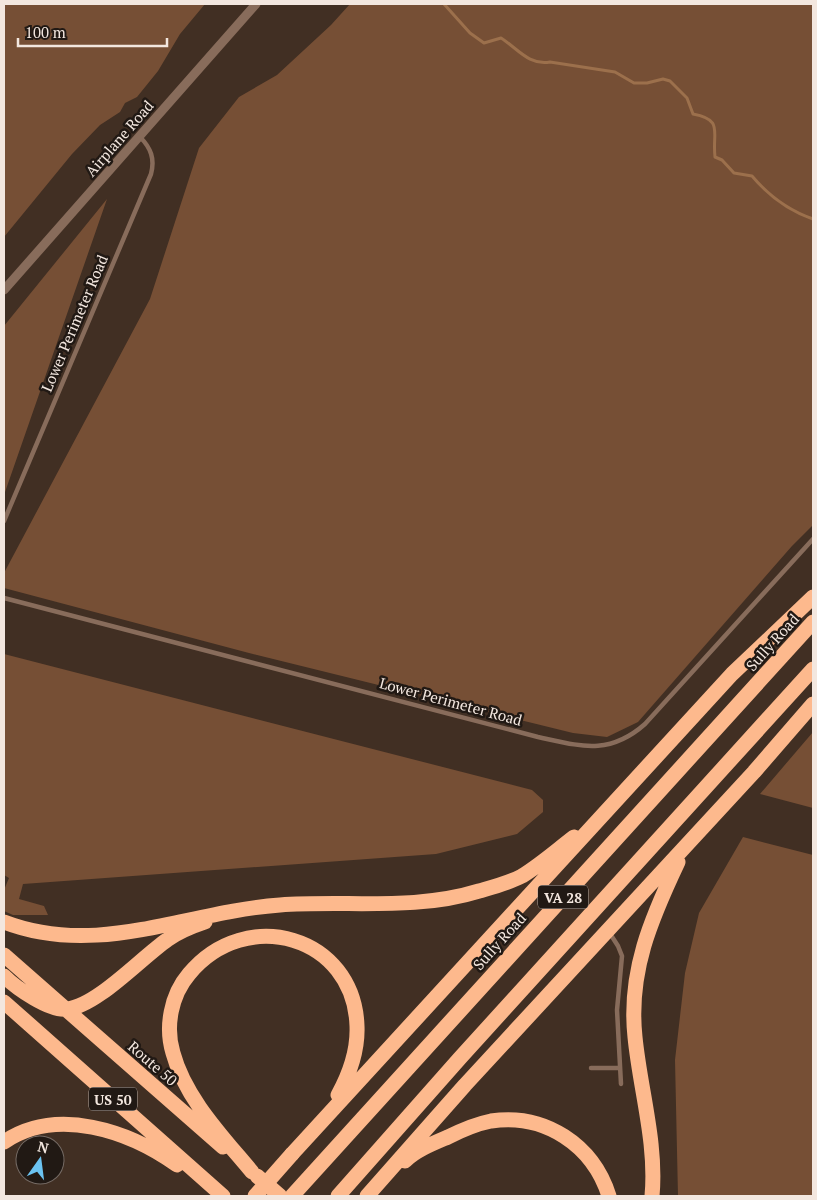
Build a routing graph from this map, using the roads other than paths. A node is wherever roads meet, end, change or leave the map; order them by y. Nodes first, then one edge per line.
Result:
1 (256, 4) edge
2 (139, 136) junction
3 (4, 290) edge
4 (4, 521) edge
5 (813, 539) edge
6 (813, 597) edge
7 (4, 598) edge
8 (813, 622) edge
9 (813, 669) edge
10 (813, 704) edge
11 (606, 812) junction
12 (685, 847) junction
13 (246, 908) junction
14 (4, 922) edge
15 (607, 931) junction
16 (4, 955) edge
17 (4, 976) edge
18 (4, 1002) edge
19 (66, 1010) junction
20 (591, 1068) dead end
21 (620, 1068) junction
22 (621, 1084) dead end
23 (329, 1113) junction
24 (4, 1142) edge
25 (252, 1172) junction
26 (369, 1194) edge
27 (222, 1196) edge
28 (255, 1196) edge
29 (280, 1196) edge
30 (292, 1196) edge
31 (338, 1196) edge
32 (609, 1196) edge
33 (652, 1196) edge

1 - 2 street, Airplane Road
2 - 3 street, Airplane Road
2 - 4 lane, Lower Perimeter Road
5 - 7 lane, Lower Perimeter Road
6 - 11 highway
8 - 30 highway, Sully Road / VA 28
9 - 31 highway, VA 28
10 - 12 highway
11 - 13 highway
11 - 23 highway
12 - 15 highway
12 - 33 highway
13 - 14 highway
13 - 19 highway
15 - 21 lane
15 - 26 highway
16 - 19 highway, Route 50 / US 50
17 - 19 highway
18 - 27 highway, US 50
19 - 25 highway, Route 50 / US 50
20 - 21 lane
21 - 22 lane
23 - 25 highway
23 - 28 highway, bridge
24 - 27 highway
25 - 29 highway, Route 50 / US 50
26 - 32 highway

